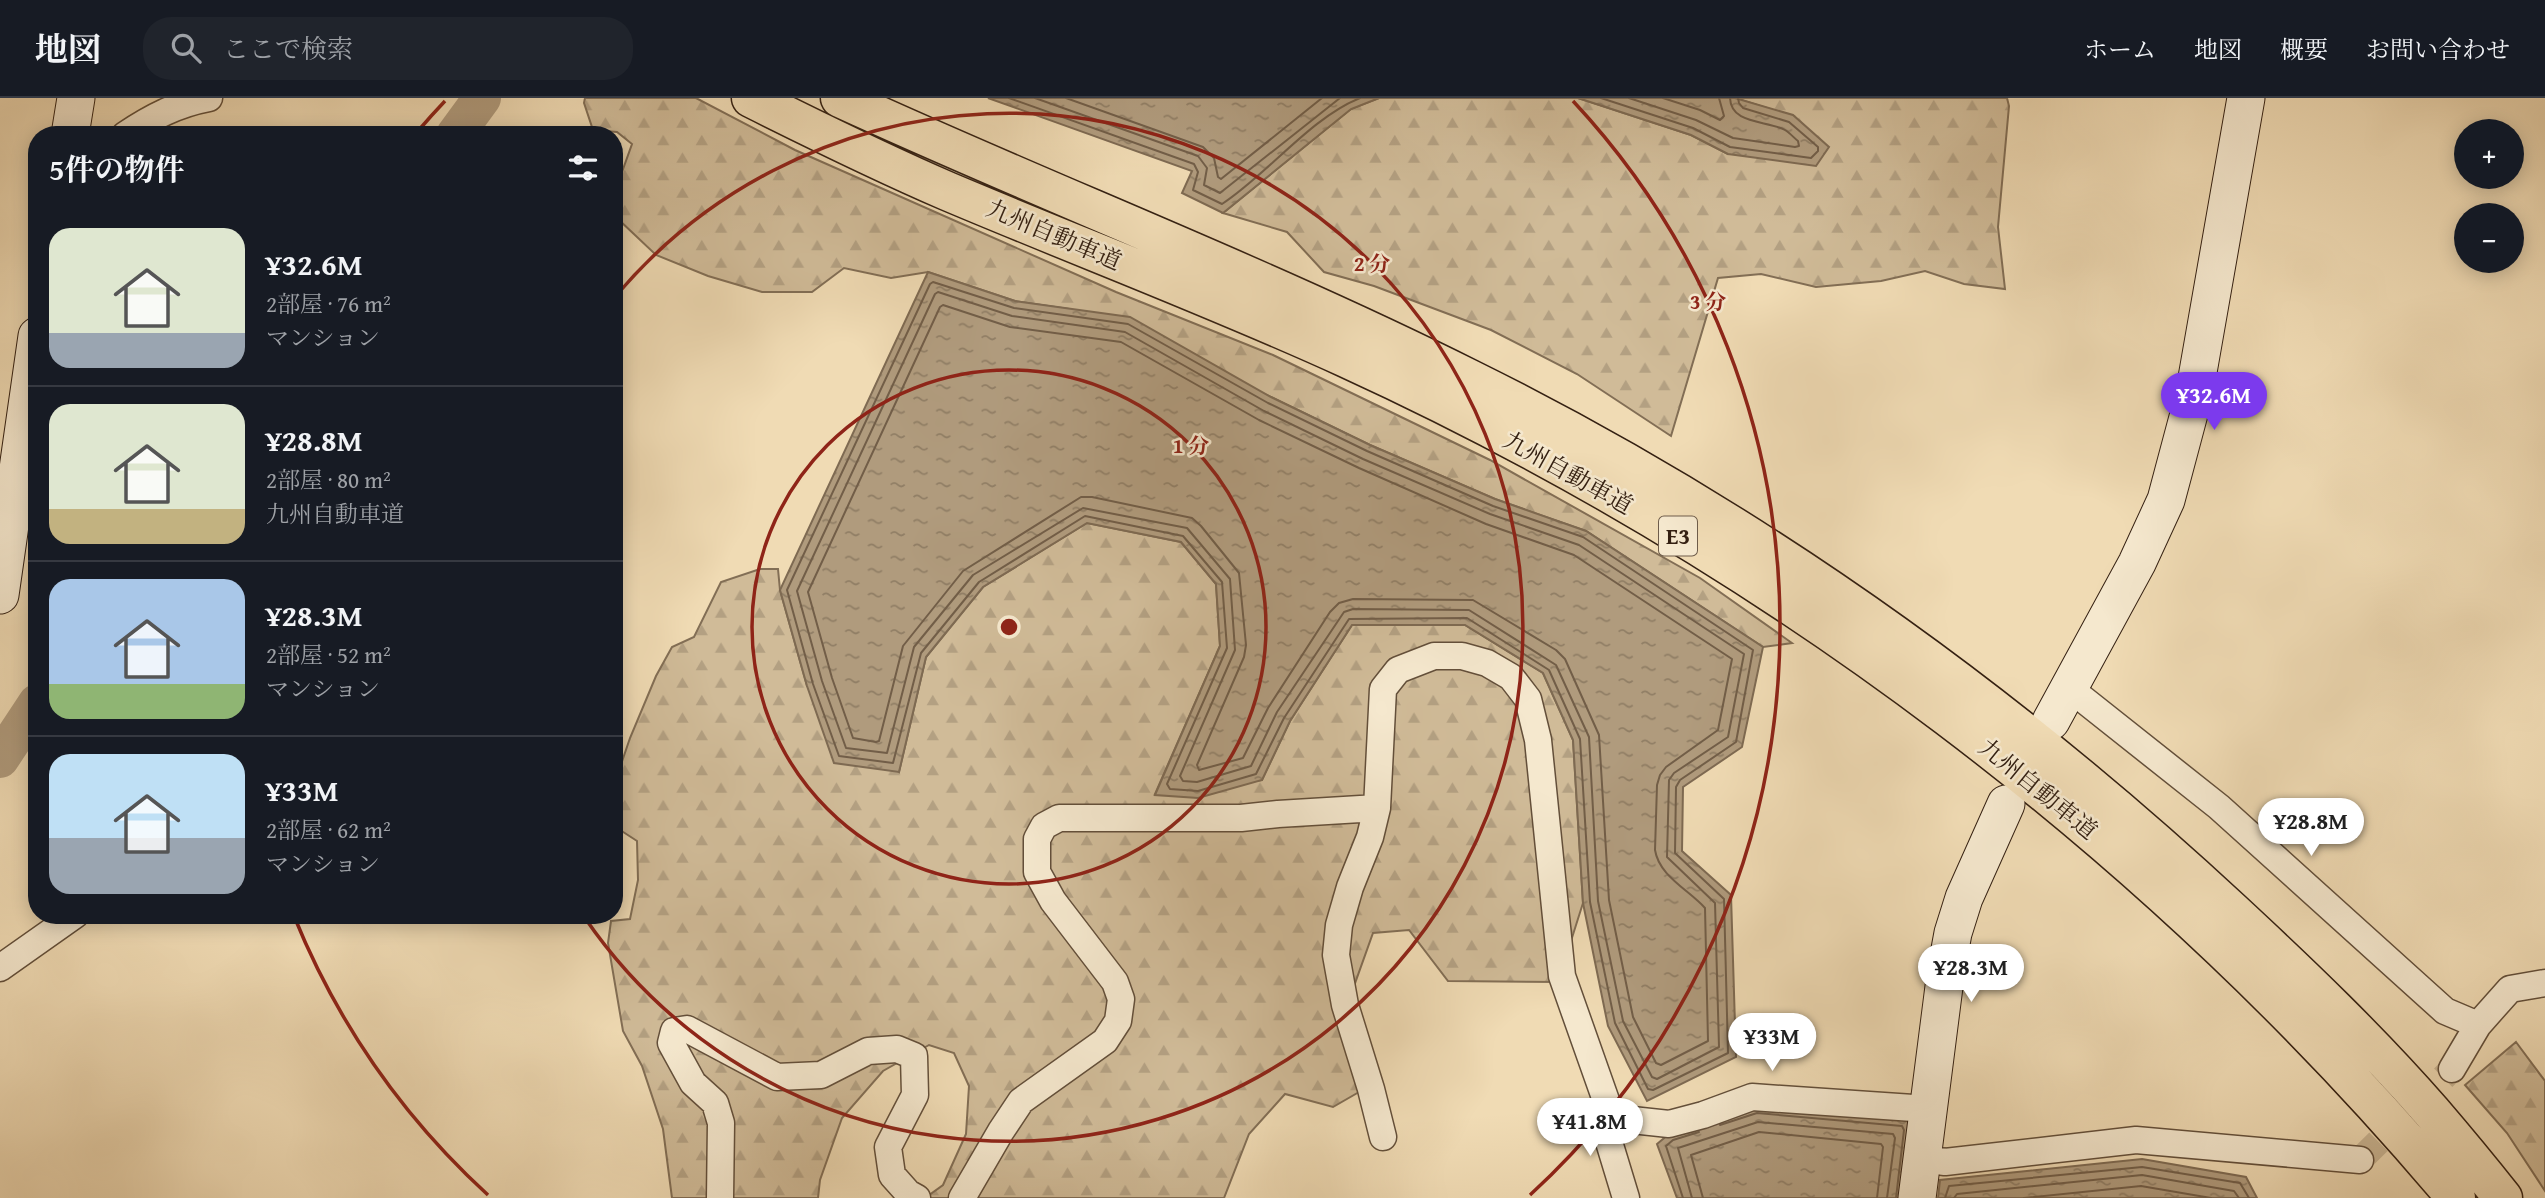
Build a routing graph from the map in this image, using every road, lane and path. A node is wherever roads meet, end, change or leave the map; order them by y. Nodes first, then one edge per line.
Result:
1 (76, 98) edge
2 (209, 98) edge
3 (751, 98) edge
4 (840, 98) edge
5 (2246, 98) edge
6 (71, 126) edge
7 (138, 126) edge
8 (28, 400) edge
9 (0, 595) edge
10 (2069, 688) junction
11 (2051, 721) dead end
12 (2006, 803) dead end
13 (1377, 808) junction
14 (62, 924) edge
15 (0, 968) edge
16 (2545, 983) edge
17 (2479, 1025) junction
18 (2452, 1069) tunnel mouth
19 (1609, 1109) junction
20 (1928, 1109) junction
21 (1383, 1137) dead end
22 (1922, 1158) junction
23 (2360, 1160) dead end
24 (720, 1198) edge
25 (917, 1198) edge
26 (962, 1198) edge
27 (1626, 1198) edge
28 (1917, 1198) edge
29 (2456, 1198) edge
30 (2503, 1198) edge

1 - 6 street
2 - 7 street
3 - 29 highway, 九州自動車道 / E3
4 - 30 highway, 九州自動車道 / E3
5 - 10 street
8 - 9 street
10 - 11 street
10 - 17 street
12 - 20 street
13 - 19 street
13 - 21 street
13 - 26 street
14 - 15 street
16 - 17 street
17 - 18 street
19 - 20 street
19 - 27 street
20 - 22 street
22 - 23 street
22 - 28 street
24 - 25 street

